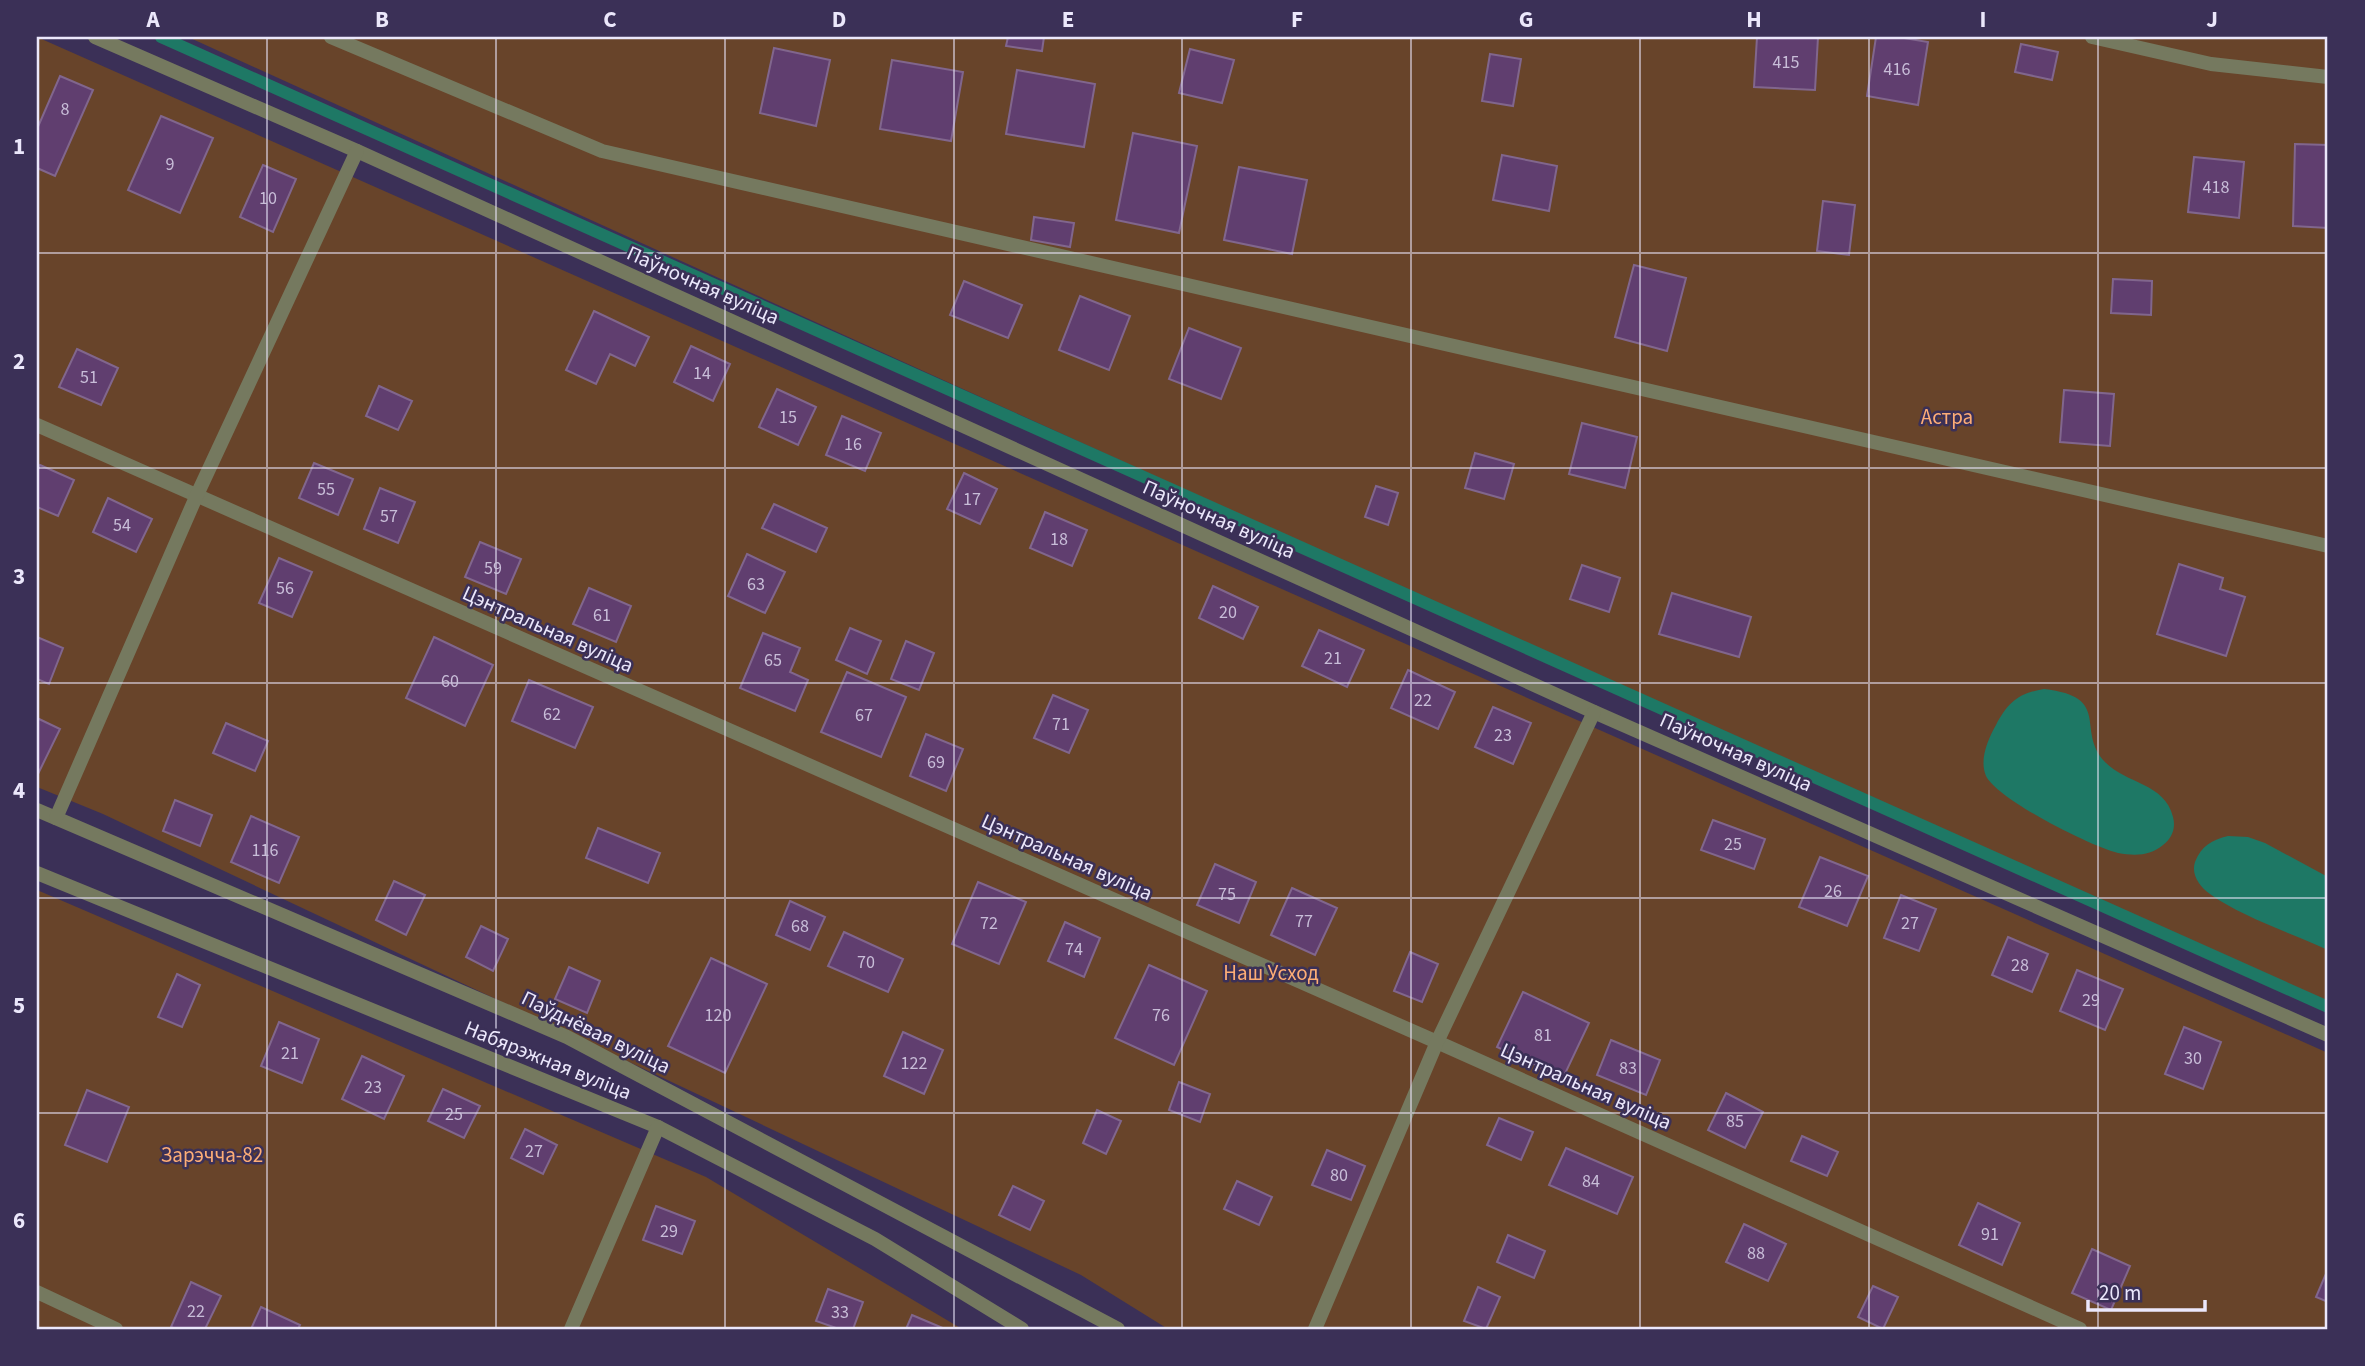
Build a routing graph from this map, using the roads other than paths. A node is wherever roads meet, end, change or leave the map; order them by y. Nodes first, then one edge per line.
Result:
1 (95, 37) edge
2 (331, 37) edge
3 (2092, 37) edge
4 (2328, 78) edge
5 (357, 151) junction
6 (37, 425) edge
7 (195, 497) junction
8 (2328, 546) edge
9 (1594, 712) junction
10 (37, 810) edge
11 (56, 817) junction
12 (37, 873) edge
13 (2328, 1035) edge
14 (1437, 1042) junction
15 (658, 1127) junction
16 (37, 1292) edge
17 (116, 1329) edge
18 (571, 1329) edge
19 (1022, 1329) edge
20 (1118, 1329) edge
21 (1315, 1329) edge
22 (2080, 1329) edge

1 - 5 lane, Паўночная вуліца
2 - 8 lane
3 - 4 lane
5 - 7 lane
5 - 9 lane, Паўночная вуліца
6 - 7 lane, Цэнтральная вуліца
7 - 11 lane
7 - 14 lane, Цэнтральная вуліца
9 - 13 lane, Паўночная вуліца
9 - 14 lane
10 - 11 lane, Паўднёвая вуліца
11 - 20 lane, Паўднёвая вуліца
12 - 15 lane, Набярэжная вуліца
14 - 21 lane
14 - 22 lane, Цэнтральная вуліца
15 - 18 lane
15 - 19 lane, Набярэжная вуліца
16 - 17 lane

